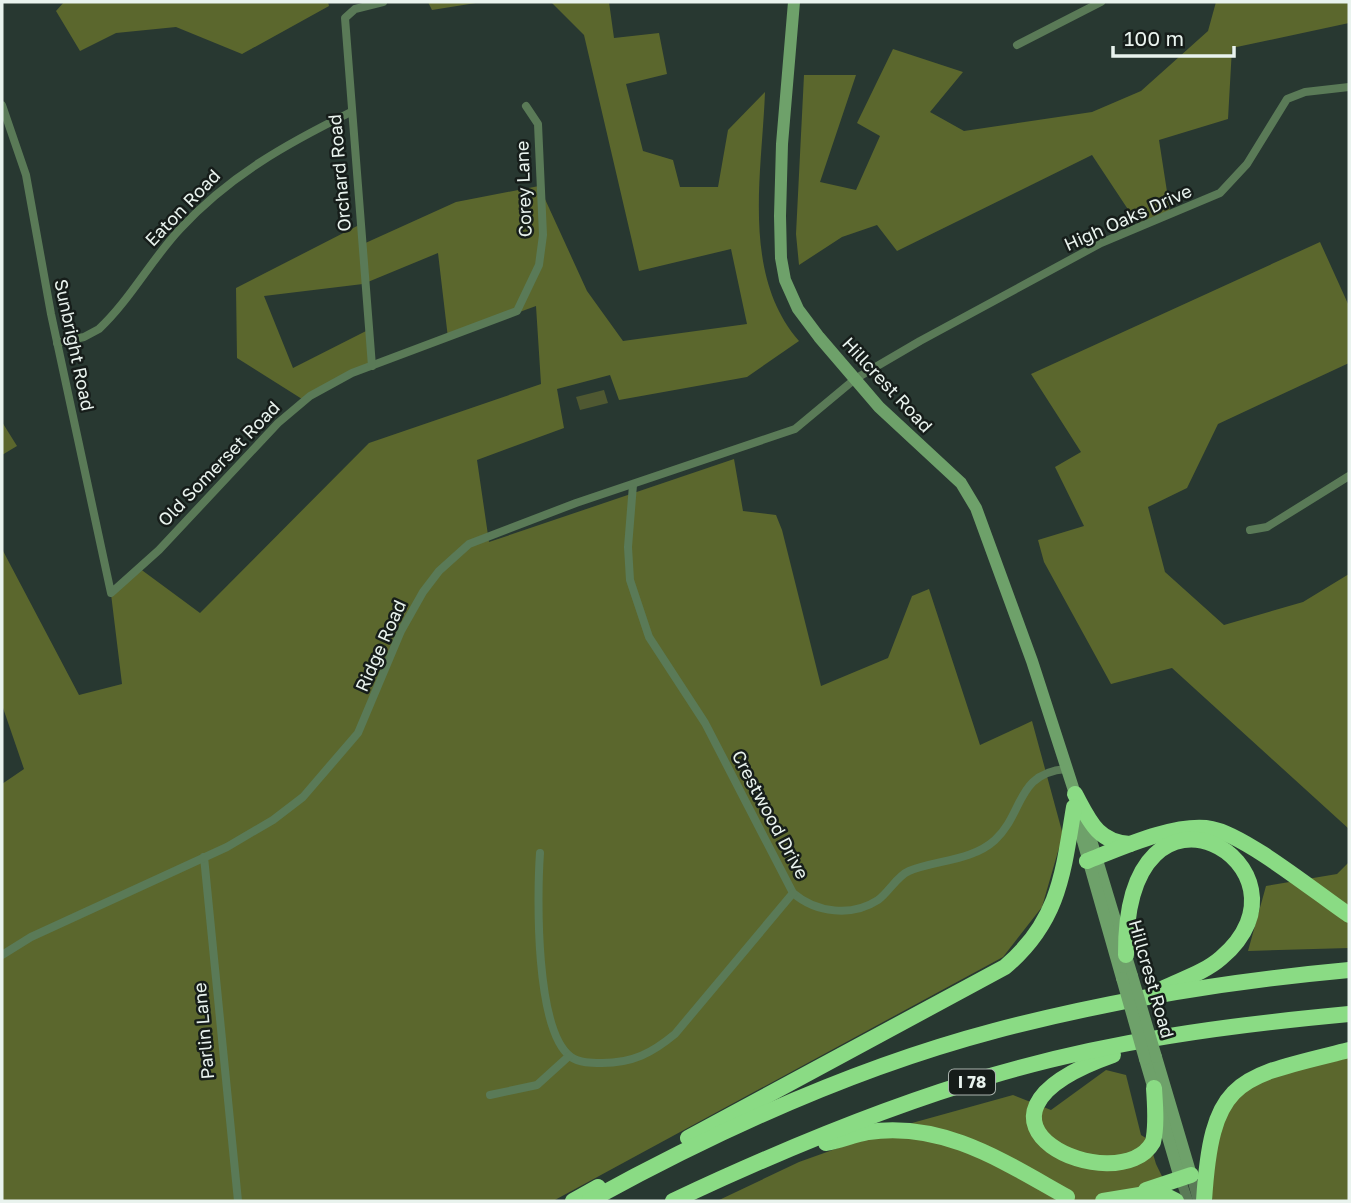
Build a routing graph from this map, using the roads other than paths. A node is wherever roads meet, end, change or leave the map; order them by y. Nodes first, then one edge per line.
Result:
1 (383, 2) edge
2 (794, 2) edge
3 (1101, 2) edge
4 (1017, 45) dead end
5 (1349, 87) edge
6 (2, 105) edge
7 (526, 106) dead end
8 (351, 112) junction
9 (517, 311) joint
10 (57, 343) junction
11 (372, 366) junction
12 (855, 379) junction
13 (1349, 476) edge
14 (633, 485) junction
15 (1250, 530) dead end
16 (111, 593) joint
17 (1066, 769) junction
18 (1075, 801) junction
19 (1132, 844) junction
20 (540, 853) dead end
21 (204, 857) junction
22 (1092, 859) junction
23 (793, 892) junction
24 (1349, 915) edge
25 (2, 955) edge
26 (1126, 955) junction
27 (1349, 970) edge
28 (1127, 977) junction
29 (1145, 997) junction
30 (1349, 1014) edge
31 (1166, 1037) junction
32 (1349, 1050) edge
33 (569, 1056) junction
34 (1150, 1058) junction
35 (1154, 1088) junction
36 (490, 1095) dead end
37 (786, 1150) junction
38 (1186, 1177) junction
39 (1133, 1184) junction
40 (1089, 1197) edge
41 (239, 1201) edge
42 (573, 1201) edge
43 (589, 1201) edge
44 (673, 1201) edge
45 (1176, 1201) edge
46 (1188, 1201) edge
47 (1198, 1201) edge
48 (1204, 1201) edge

1 - 8 street, Orchard Road
2 - 12 main road, Hillcrest Road
3 - 4 street
5 - 12 street, High Oaks Drive
6 - 10 street, Sunbright Road
7 - 9 street, Corey Lane
8 - 10 street, Eaton Road
8 - 11 street, Orchard Road
9 - 11 street, Old Somerset Road
10 - 16 street, Sunbright Road
11 - 16 street, Old Somerset Road
12 - 14 street, Ridge Road
12 - 17 main road, Hillcrest Road
13 - 15 street
14 - 21 street, Ridge Road
14 - 23 street, Crestwood Drive
17 - 18 main road, Hillcrest Road
17 - 23 street, Crestwood Drive
18 - 19 highway
18 - 22 main road, Hillcrest Road
18 - 42 highway
19 - 22 highway
19 - 24 highway
20 - 33 street
21 - 25 street, Ridge Road
21 - 41 street, Parlin Lane
22 - 26 main road, Hillcrest Road
22 - 28 main road, Hillcrest Road
23 - 33 street
26 - 28 main road, Hillcrest Road
26 - 29 highway
27 - 29 highway, I 78
28 - 34 main road, Hillcrest Road, bridge
29 - 43 highway, I 78
30 - 31 highway, I 78
31 - 37 highway, I 78
31 - 40 highway
32 - 48 highway
33 - 36 street
34 - 35 main road, Hillcrest Road
34 - 38 main road, Hillcrest Road
35 - 38 main road, Hillcrest Road
35 - 39 highway
37 - 40 highway
37 - 44 highway, I 78
38 - 39 highway
38 - 46 street, Hillcrest Road
38 - 47 street, Hillcrest Road
39 - 40 highway
39 - 45 highway

